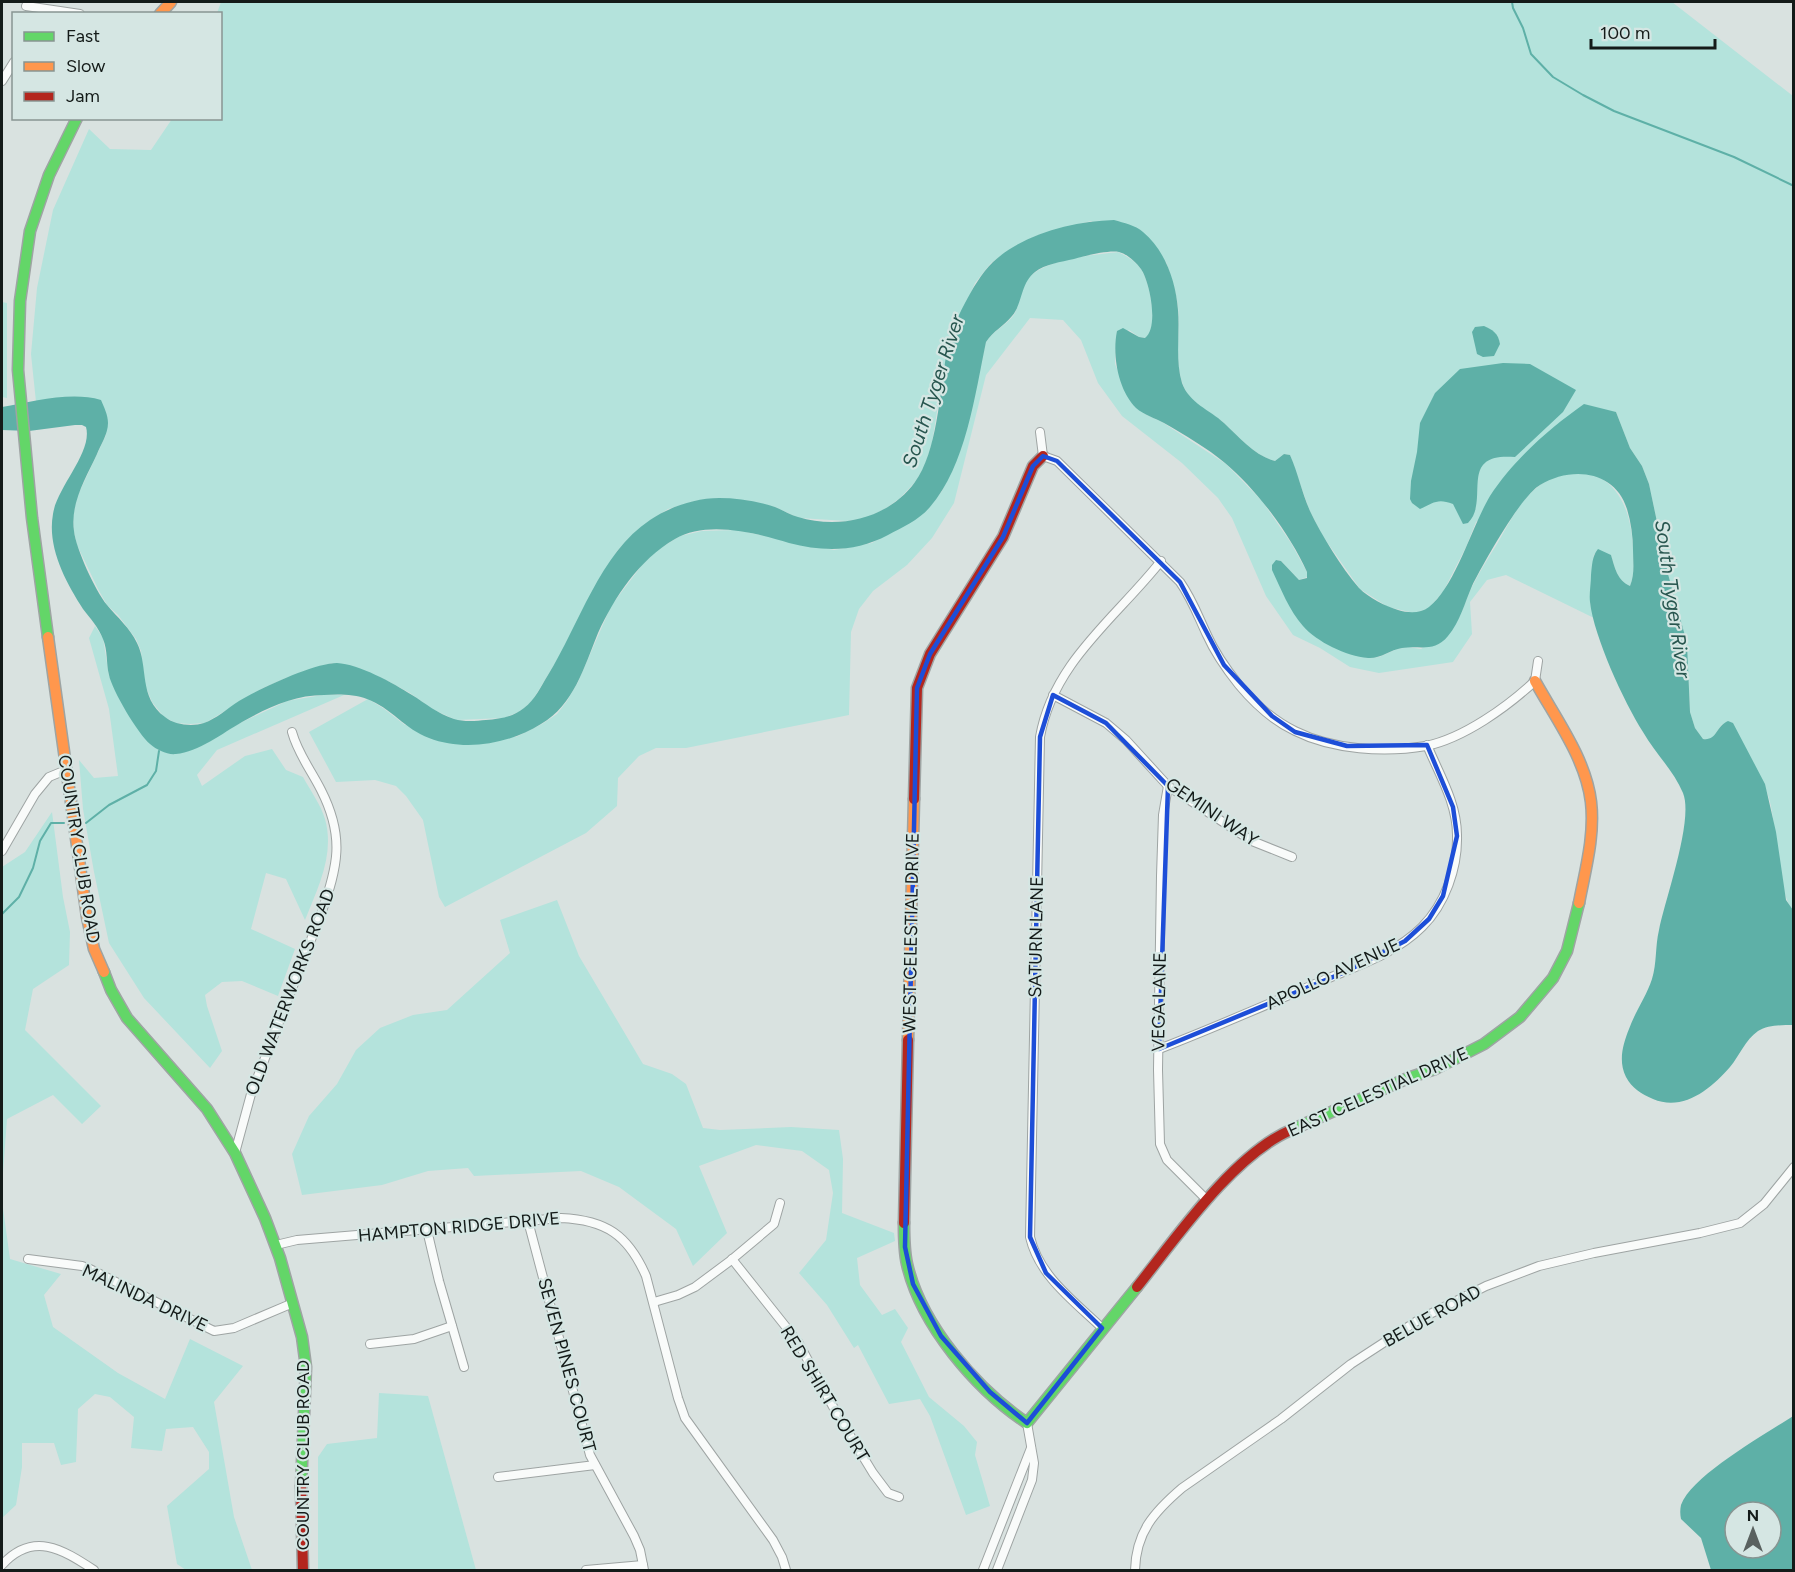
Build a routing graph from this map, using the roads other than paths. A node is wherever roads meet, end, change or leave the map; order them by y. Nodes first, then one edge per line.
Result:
1 (26, 7) edge
2 (65, 12) edge
3 (12, 65) edge
4 (2, 81) edge
5 (76, 120) edge
6 (1040, 432) dead end
7 (1043, 456) junction
8 (1161, 561) junction
9 (1538, 661) dead end
10 (1535, 681) junction
11 (1053, 694) junction
12 (292, 732) dead end
13 (1427, 746) junction
14 (66, 770) junction
15 (1168, 786) junction
16 (2, 851) edge
17 (1292, 857) dead end
18 (1159, 1049) junction
19 (235, 1154) junction
20 (1794, 1167) edge
21 (1207, 1200) junction
22 (780, 1203) dead end
23 (528, 1221) junction
24 (427, 1230) junction
25 (276, 1245) junction
26 (28, 1259) dead end
27 (732, 1259) junction
28 (654, 1302) junction
29 (293, 1303) junction
30 (452, 1326) junction
31 (1102, 1328) junction
32 (370, 1344) dead end
33 (464, 1367) dead end
34 (1027, 1424) junction
35 (1031, 1448) junction
36 (596, 1465) junction
37 (498, 1477) dead end
38 (899, 1497) dead end
39 (2, 1565) edge
40 (644, 1568) edge
41 (94, 1570) edge
42 (303, 1570) edge
43 (586, 1570) edge
44 (786, 1570) edge
45 (983, 1570) edge
46 (997, 1570) edge
47 (1135, 1570) edge

1 - 2 street
3 - 4 street
5 - 14 street, COUNTRY CLUB ROAD
6 - 7 street
7 - 8 street
7 - 34 street, WEST CELESTIAL DRIVE
8 - 11 street, SATURN LANE
8 - 13 street
9 - 10 street
10 - 13 street
10 - 21 street, EAST CELESTIAL DRIVE
11 - 15 street, GEMINI WAY
11 - 31 street, SATURN LANE
12 - 19 street, OLD WATERWORKS ROAD
13 - 18 street, APOLLO AVENUE
14 - 16 street
14 - 19 street, COUNTRY CLUB ROAD
15 - 17 street, GEMINI WAY
15 - 18 street, VEGA LANE
18 - 21 street, VEGA LANE
19 - 25 street, COUNTRY CLUB ROAD
20 - 47 street, BELUE ROAD
21 - 31 street, EAST CELESTIAL DRIVE
22 - 27 street
23 - 24 street, HAMPTON RIDGE DRIVE
23 - 28 street, HAMPTON RIDGE DRIVE
23 - 36 street, SEVEN PINES COURT
24 - 25 street, HAMPTON RIDGE DRIVE
24 - 30 street
25 - 29 street, COUNTRY CLUB ROAD
26 - 29 street, MALINDA DRIVE
27 - 28 street
27 - 38 street, RED SHIRT COURT
28 - 44 street, HAMPTON RIDGE DRIVE
29 - 42 street, COUNTRY CLUB ROAD
30 - 32 street
30 - 33 street
31 - 34 street, EAST CELESTIAL DRIVE
34 - 35 street
35 - 45 street
35 - 46 street
36 - 37 street
36 - 40 street, SEVEN PINES COURT
39 - 41 street
40 - 43 street

